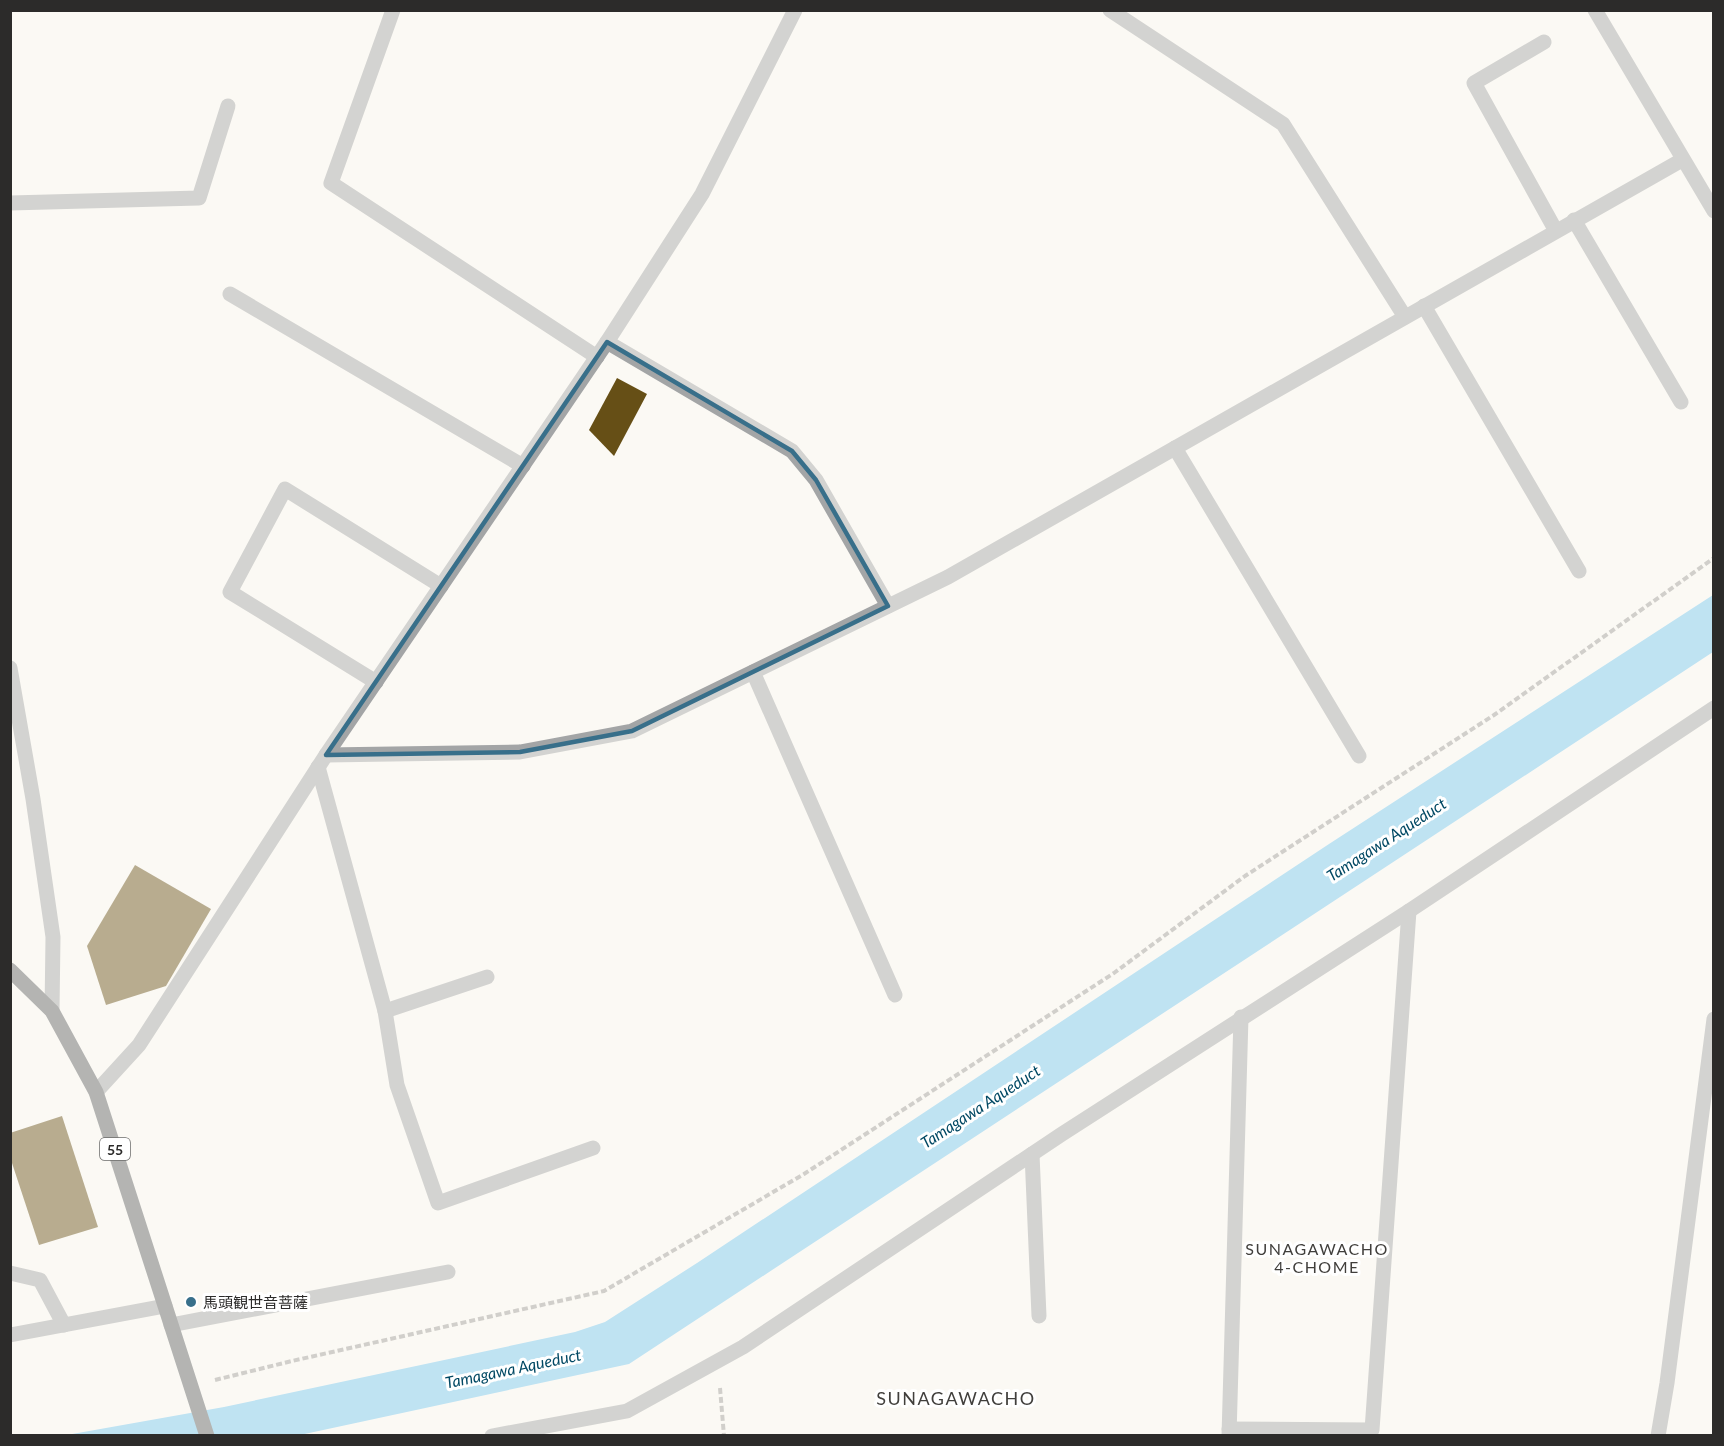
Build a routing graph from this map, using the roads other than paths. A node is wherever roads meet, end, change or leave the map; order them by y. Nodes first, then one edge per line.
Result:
1 (393, 10) edge
2 (795, 10) edge
3 (1110, 10) edge
4 (1595, 10) edge
5 (1544, 42) dead end
6 (228, 106) dead end
7 (1682, 160) junction
8 (10, 203) edge
9 (1713, 211) edge
10 (1574, 220) junction
11 (1556, 231) junction
12 (230, 294) dead end
13 (1424, 306) junction
14 (1405, 317) junction
15 (607, 342) junction
16 (597, 357) junction
17 (1681, 402) dead end
18 (1175, 448) junction
19 (523, 466) junction
20 (1579, 571) dead end
21 (441, 586) junction
22 (888, 606) junction
23 (10, 668) edge
24 (753, 672) junction
25 (376, 682) junction
26 (1713, 708) edge
27 (1359, 756) dead end
28 (322, 761) junction
29 (1409, 911) junction
30 (10, 970) edge
31 (487, 976) dead end
32 (895, 995) dead end
33 (52, 1011) junction
34 (385, 1011) junction
35 (1241, 1017) junction
36 (1713, 1019) edge
37 (96, 1092) junction
38 (593, 1148) dead end
39 (1032, 1154) junction
40 (448, 1272) dead end
41 (10, 1273) edge
42 (165, 1306) junction
43 (1039, 1316) dead end
44 (64, 1325) junction
45 (171, 1325) junction
46 (10, 1335) edge
47 (1229, 1432) edge
48 (207, 1436) edge
49 (492, 1436) edge
50 (1658, 1436) edge

1 - 16 street
2 - 15 street
3 - 14 street
4 - 7 street
5 - 11 street
6 - 8 street
7 - 9 street
7 - 10 street
10 - 11 street
10 - 17 street
11 - 13 street
12 - 19 street
13 - 14 street
13 - 20 street
14 - 18 street
15 - 16 street
15 - 22 street
16 - 19 street
18 - 22 street
18 - 27 street
19 - 21 street
21 - 25 street
21 - 25 street
22 - 24 street
23 - 33 street
24 - 28 street
24 - 32 street
25 - 28 street
26 - 29 street
28 - 34 street
28 - 37 street
29 - 35 street
29 - 47 street
30 - 33 main road, 55
31 - 34 street
33 - 37 main road, 55
34 - 38 street
35 - 39 street
35 - 47 street
36 - 50 street
37 - 42 main road, 55
39 - 43 street
39 - 49 street
40 - 45 street
41 - 44 street
42 - 44 street
42 - 45 main road, 55
44 - 46 street
45 - 48 main road, 55

